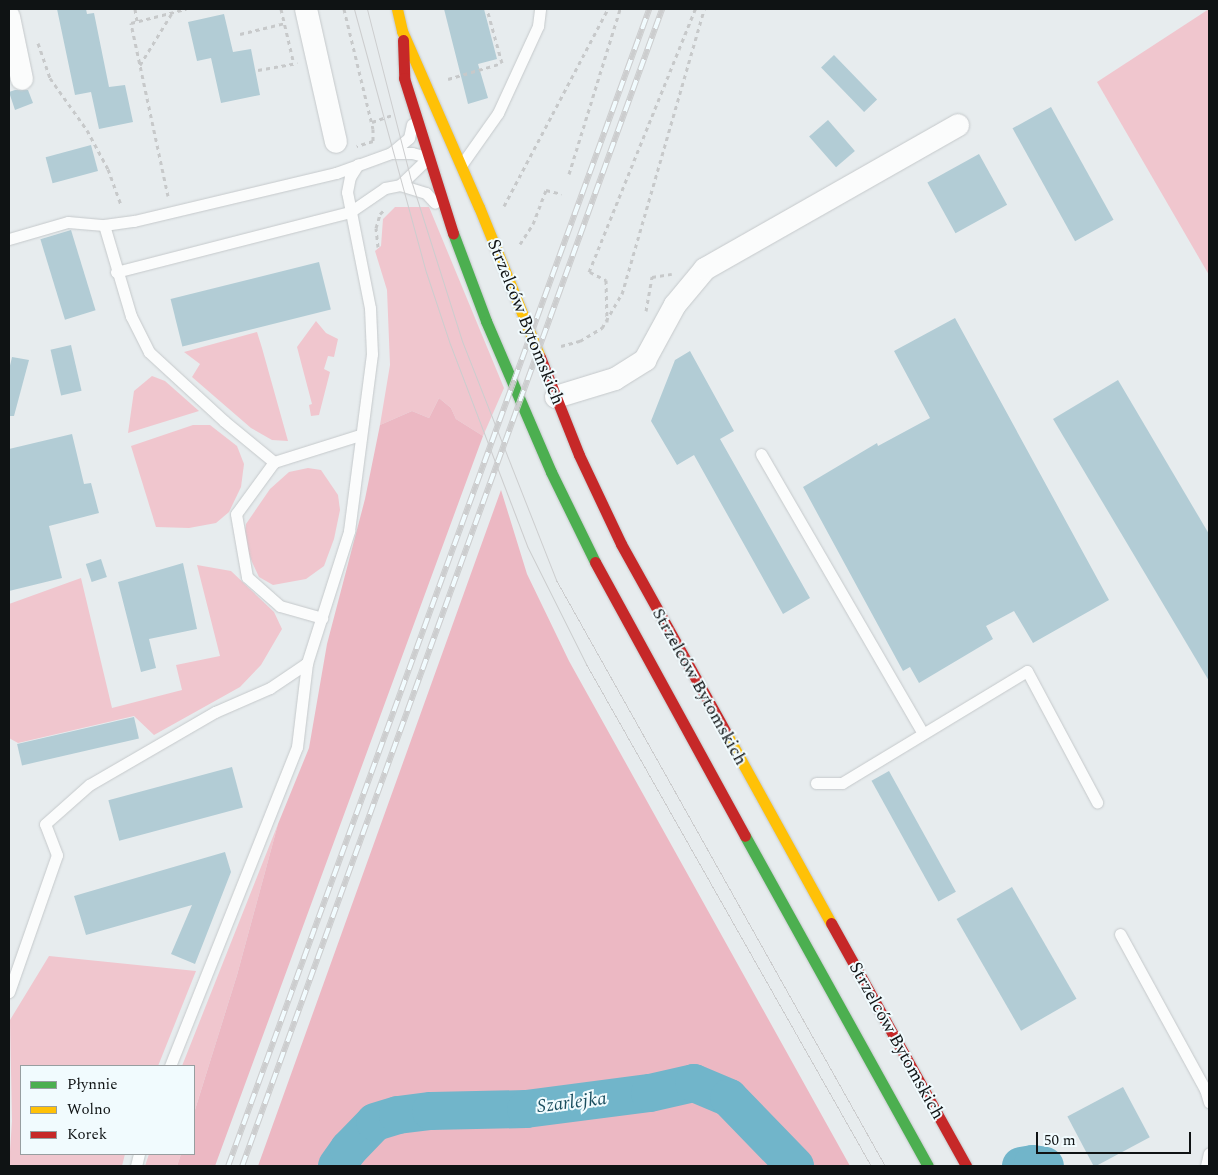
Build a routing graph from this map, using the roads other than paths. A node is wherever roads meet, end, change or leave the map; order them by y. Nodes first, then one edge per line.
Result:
1 (397, 9) edge
2 (540, 9) edge
3 (307, 13) edge
4 (9, 17) edge
5 (402, 31) junction
6 (22, 79) dead end
7 (440, 112) junction
8 (414, 114) junction
9 (958, 125) dead end
10 (336, 142) dead end
11 (391, 154) junction
12 (427, 158) junction
13 (358, 164) junction
14 (461, 165) junction
15 (400, 185) junction
16 (471, 189) junction
17 (350, 212) junction
18 (444, 213) junction
19 (104, 225) junction
20 (9, 240) edge
21 (116, 272) junction
22 (556, 397) junction
23 (360, 435) junction
24 (762, 454) dead end
25 (274, 462) junction
26 (322, 618) junction
27 (307, 663) junction
28 (922, 734) junction
29 (816, 783) dead end
30 (1097, 802) dead end
31 (1120, 934) dead end
32 (9, 992) edge
33 (170, 1065) edge
34 (1209, 1102) edge
35 (1209, 1153) edge
36 (928, 1166) edge
37 (966, 1166) edge
38 (1206, 1166) edge

1 - 5 highway, Strzelców Bytomskich
2 - 14 lane
3 - 10 street
4 - 6 street
5 - 7 highway, Strzelców Bytomskich
5 - 8 highway
7 - 12 lane
7 - 14 highway, Strzelców Bytomskich
8 - 11 lane
8 - 12 highway
9 - 22 street
11 - 12 lane, Strzelców Bytomskich
11 - 13 lane
12 - 15 lane
12 - 16 lane, Strzelców Bytomskich
12 - 18 highway
13 - 17 lane
13 - 19 lane
14 - 16 highway, Strzelców Bytomskich
15 - 17 lane
15 - 18 lane
16 - 22 highway, Strzelców Bytomskich
17 - 21 lane
17 - 23 lane
18 - 36 highway
19 - 20 lane
19 - 21 lane
21 - 25 lane
22 - 37 highway, Strzelców Bytomskich
23 - 25 lane
23 - 26 lane
24 - 28 lane
25 - 26 lane
26 - 27 lane
27 - 32 lane
27 - 33 lane
28 - 29 lane
28 - 30 lane
31 - 34 lane
35 - 38 lane

